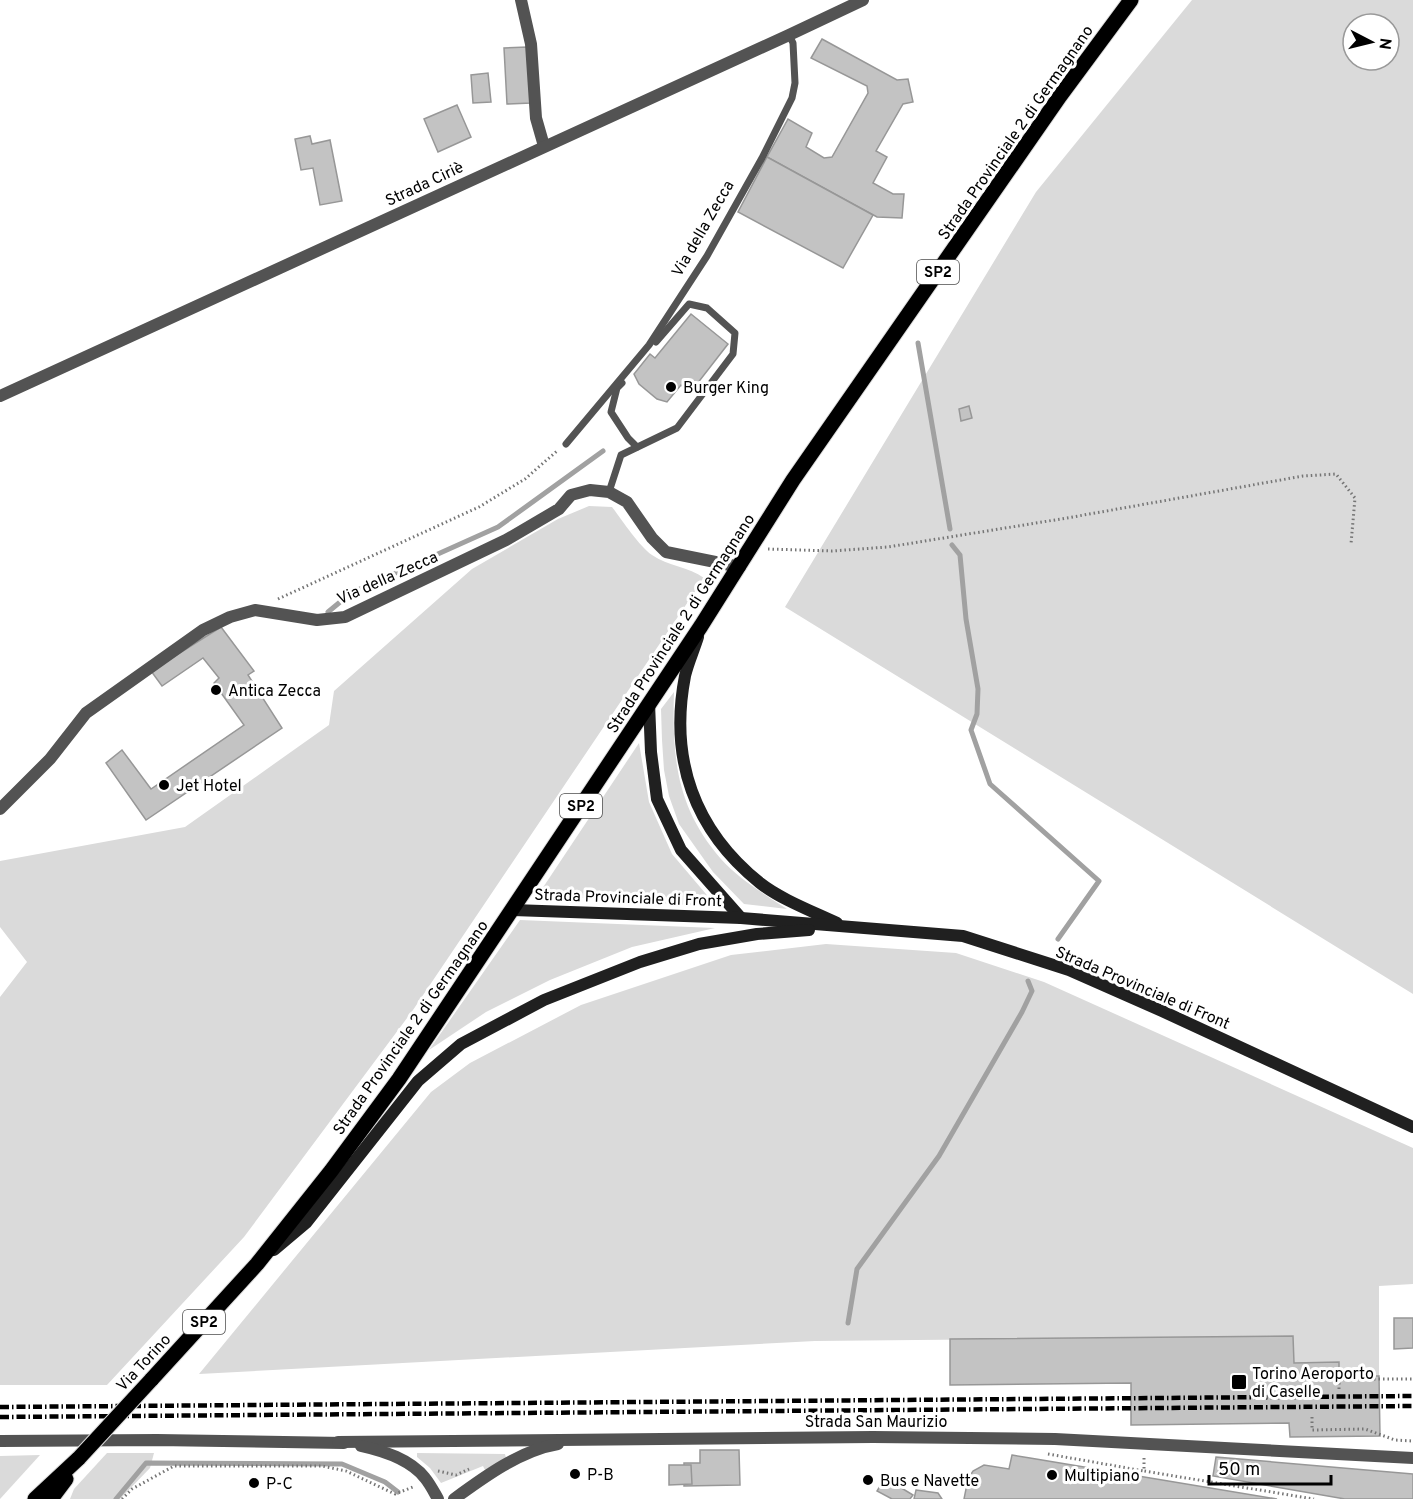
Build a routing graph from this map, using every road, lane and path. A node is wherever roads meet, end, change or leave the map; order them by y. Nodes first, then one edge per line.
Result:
1 (521, 0) edge
2 (1131, 0) edge
3 (860, 1) edge
4 (789, 35) junction
5 (543, 146) junction
6 (0, 396) edge
7 (566, 444) joint
8 (637, 447) junction
9 (609, 492) junction
10 (1351, 544) dead end
11 (751, 548) junction
12 (740, 567) junction
13 (255, 610) junction
14 (701, 626) junction
15 (649, 703) junction
16 (0, 809) edge
17 (513, 910) junction
18 (741, 918) junction
19 (846, 927) junction
20 (1413, 1127) edge
21 (257, 1264) junction
22 (1413, 1379) edge
23 (1339, 1389) dead end
24 (1312, 1417) dead end
25 (589, 1439) junction
26 (1413, 1441) edge
27 (0, 1442) edge
28 (338, 1442) junction
29 (1144, 1442) junction
30 (1038, 1452) dead end
31 (79, 1458) junction
32 (1413, 1458) edge
33 (1144, 1471) junction
34 (485, 1476) junction
35 (425, 1477) junction
36 (57, 1495) edge
37 (35, 1499) edge
38 (122, 1499) edge
39 (438, 1499) edge
40 (454, 1499) edge
41 (469, 1499) edge
42 (1314, 1499) edge

1 - 5 street
2 - 11 main road, Strada Provinciale 2 di Germagnano / SP2
3 - 4 street, Strada Ciriè
4 - 5 street, Strada Ciriè
4 - 7 lane, Via della Zecca
5 - 6 street, Strada Ciriè
7 - 13 path
8 - 8 lane
8 - 9 lane
9 - 12 street
9 - 13 street, Via della Zecca
10 - 11 path
11 - 12 main road, Strada Provinciale 2 di Germagnano / SP2
12 - 14 main road, Strada Provinciale 2 di Germagnano / SP2
13 - 16 street, Via della Zecca
14 - 15 main road, Strada Provinciale 2 di Germagnano / SP2
14 - 19 main road
15 - 17 main road, Strada Provinciale 2 di Germagnano / SP2
15 - 18 main road
17 - 18 main road, Strada Provinciale di Front
17 - 21 main road, Strada Provinciale 2 di Germagnano / SP2
18 - 19 main road, Strada Provinciale di Front
19 - 20 main road, Strada Provinciale di Front
19 - 21 main road
21 - 31 main road, Via Torino / SP2, bridge
22 - 23 path
24 - 26 path
25 - 28 street, Strada San Maurizio
25 - 29 street, Strada San Maurizio
25 - 34 street
27 - 28 street
28 - 35 street
29 - 32 street, Strada San Maurizio
29 - 33 path
30 - 33 path
31 - 36 main road, Via Torino / SP2
31 - 37 main road, Via Torino / SP2
33 - 42 path
34 - 35 path
34 - 40 street
34 - 41 street
35 - 38 path
35 - 39 street

